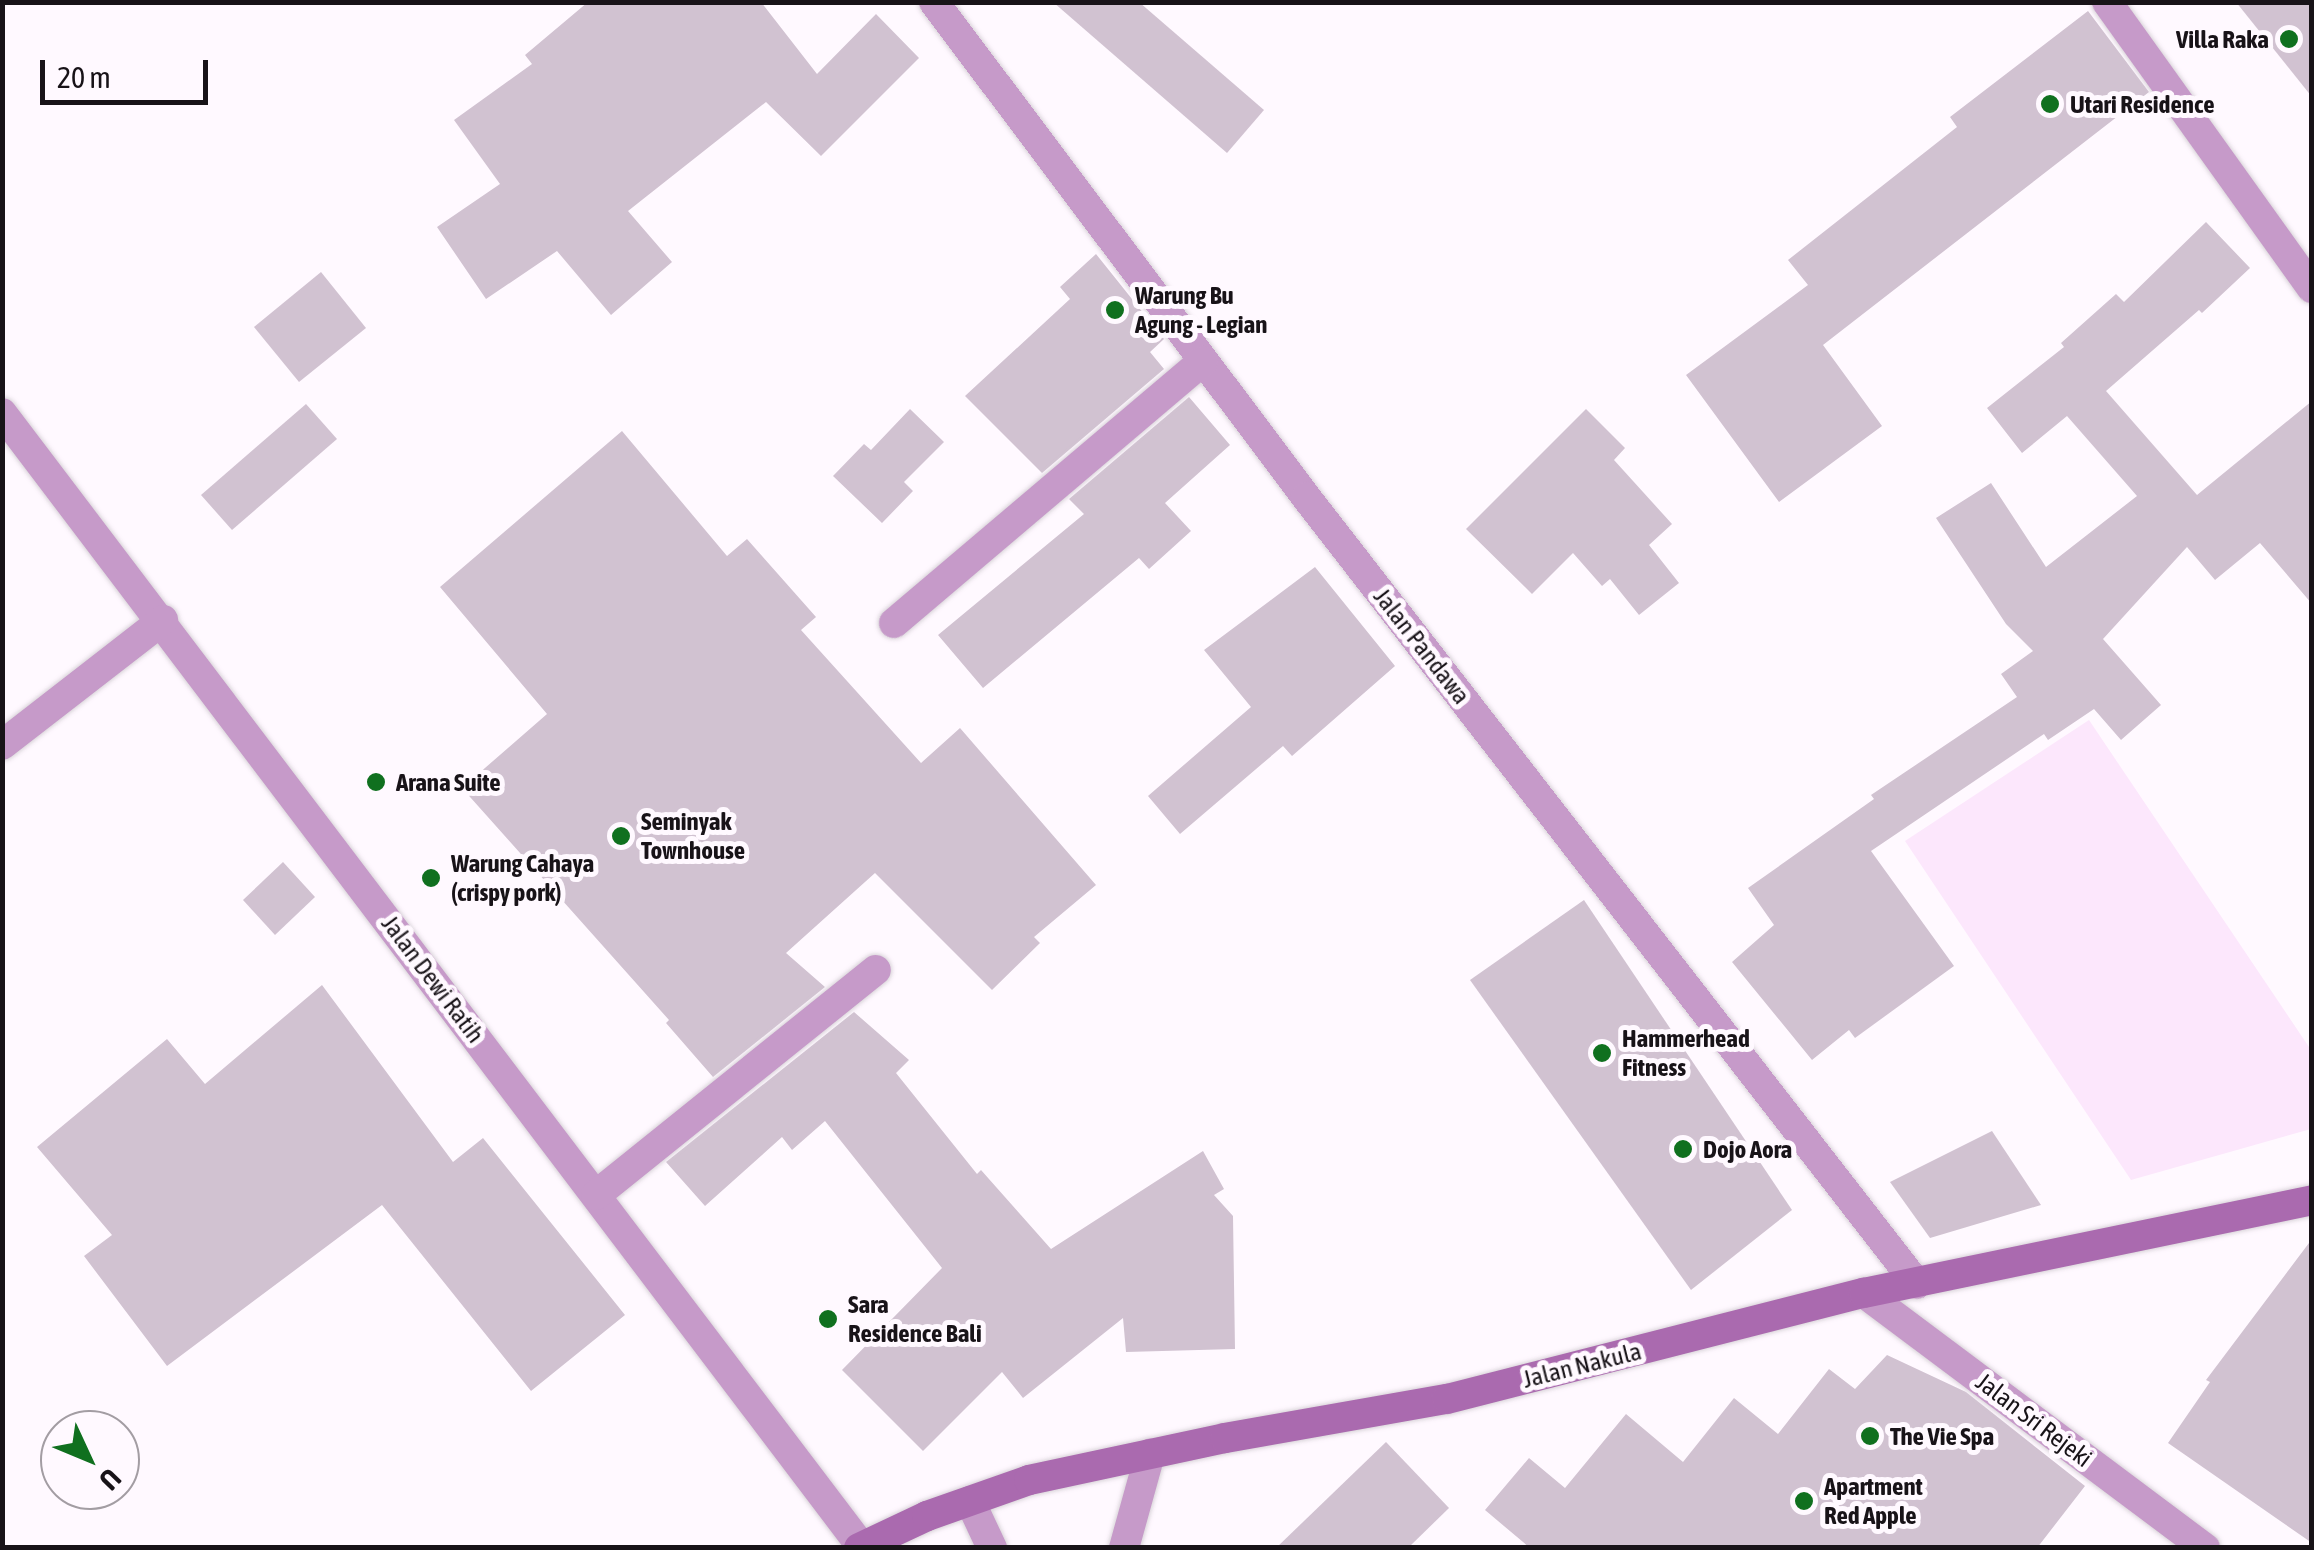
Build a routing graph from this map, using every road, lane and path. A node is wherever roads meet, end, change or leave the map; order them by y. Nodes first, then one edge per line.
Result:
1 (934, 2) edge
2 (2107, 2) edge
3 (2312, 288) edge
4 (1203, 361) junction
5 (2, 412) edge
6 (163, 620) junction
7 (894, 622) dead end
8 (2, 746) edge
9 (876, 970) dead end
10 (596, 1195) junction
11 (2312, 1200) edge
12 (1917, 1284) junction
13 (1864, 1293) junction
14 (1150, 1454) junction
15 (970, 1501) junction
16 (860, 1547) edge
17 (992, 1548) edge
18 (1124, 1548) edge
19 (2204, 1548) edge

1 - 4 street, Jalan Pandawa
2 - 3 street
4 - 7 street
4 - 12 street, Jalan Pandawa
5 - 6 street, Jalan Dewi Ratih
6 - 8 street
6 - 10 street, Jalan Dewi Ratih
9 - 10 street
10 - 16 street, Jalan Dewi Ratih
11 - 12 main road, Jalan Nakula
12 - 13 main road, Jalan Nakula
13 - 14 main road, Jalan Nakula
13 - 19 street, Jalan Sri Rejeki
14 - 15 main road, Jalan Nakula
14 - 18 street
15 - 16 main road, Jalan Nakula
15 - 17 street

